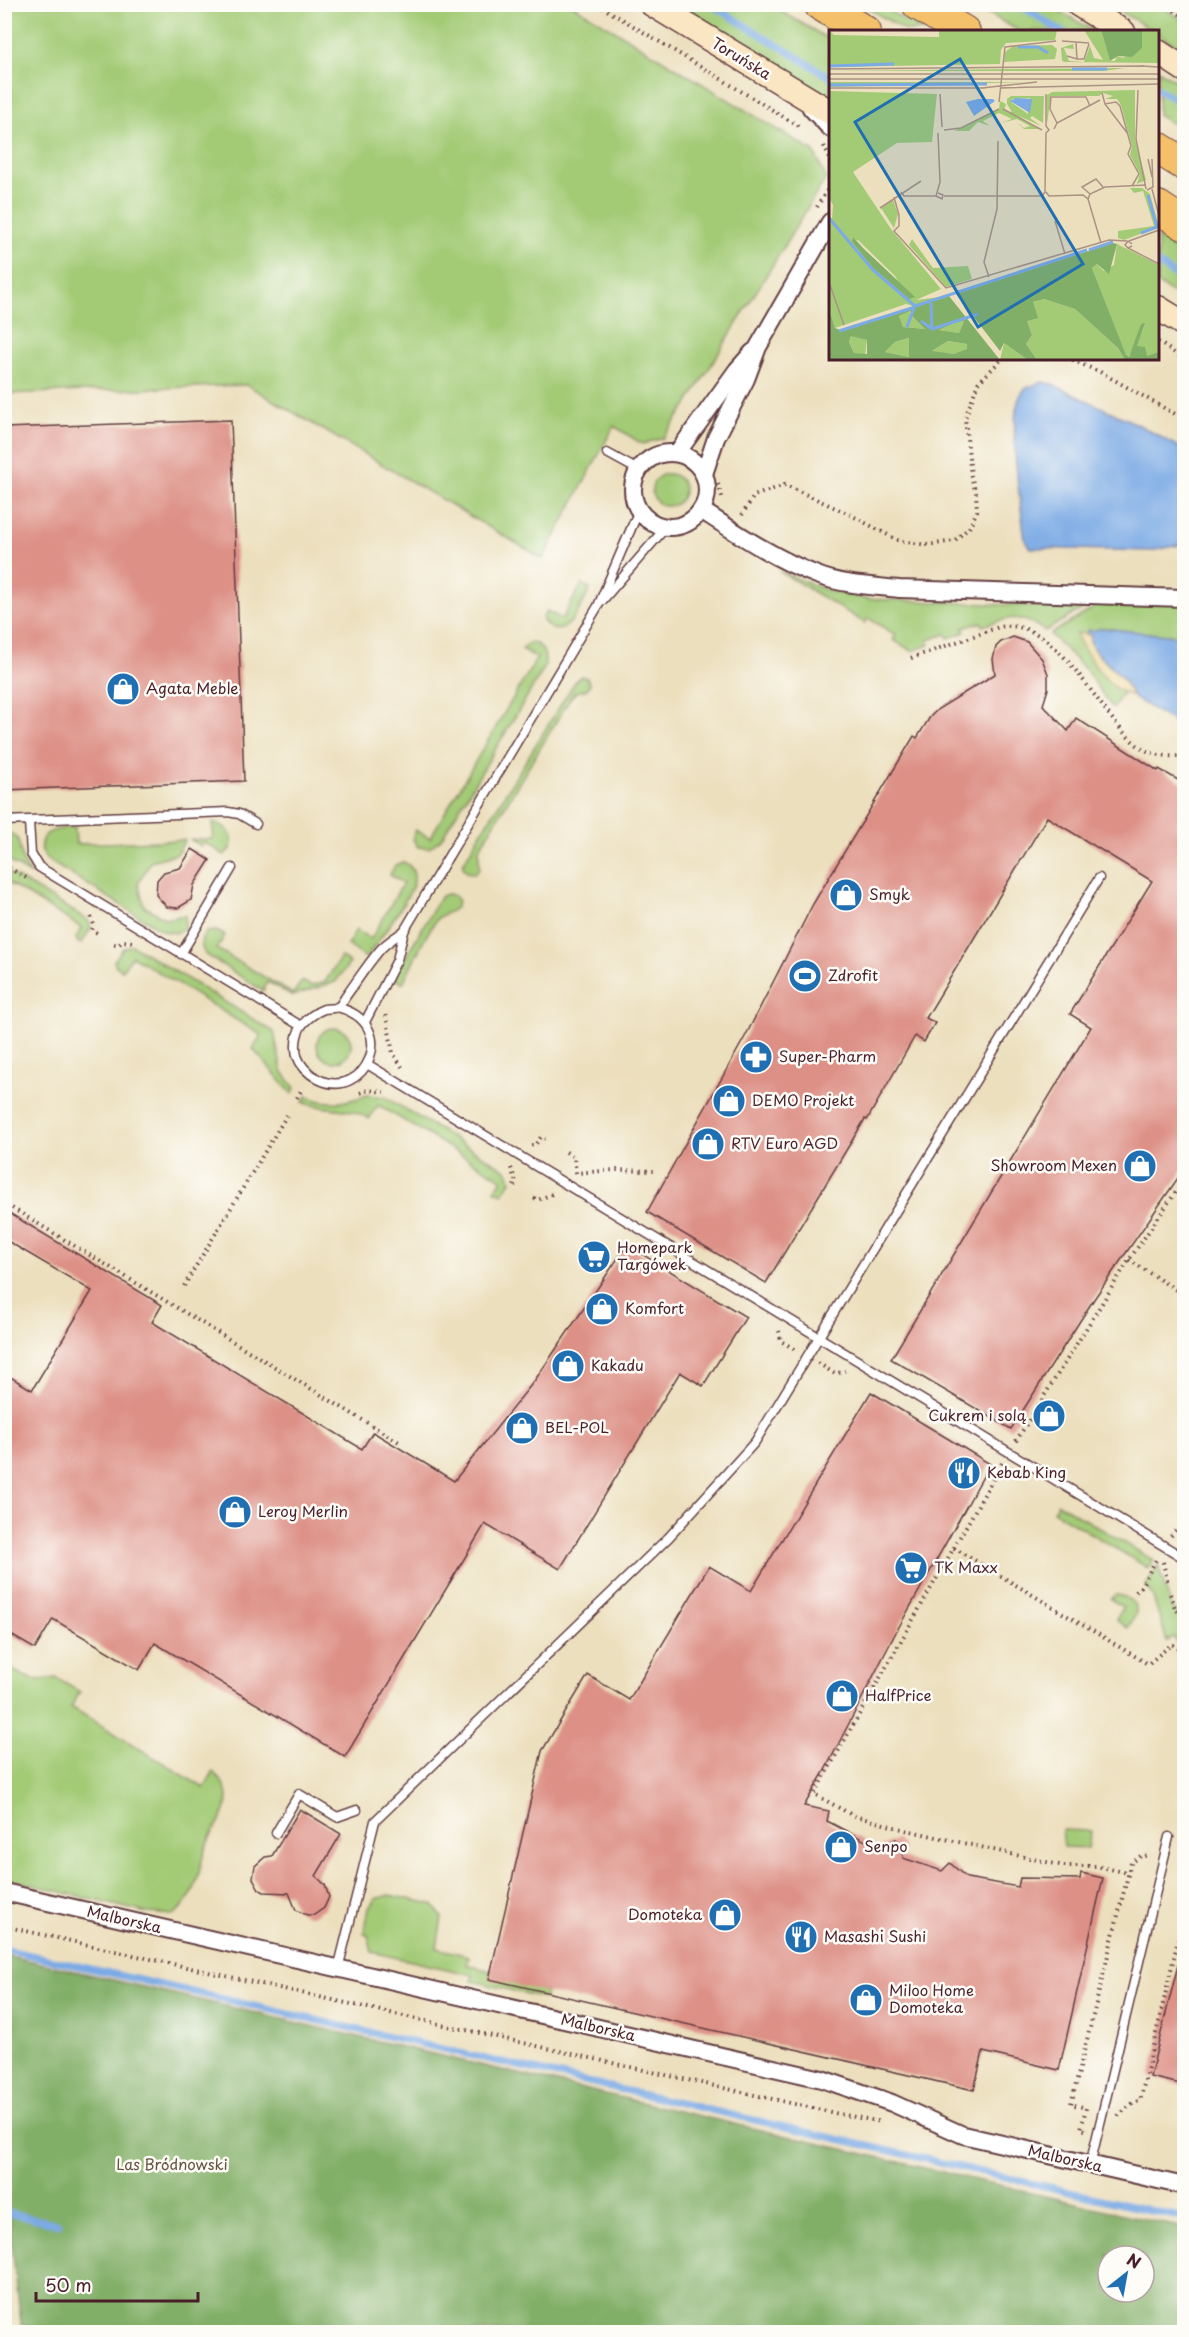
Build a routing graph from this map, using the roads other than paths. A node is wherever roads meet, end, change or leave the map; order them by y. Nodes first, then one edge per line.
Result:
1 (652, 4) edge
2 (820, 4) edge
3 (918, 4) edge
4 (1078, 4) edge
5 (862, 30) edge
6 (961, 30) edge
7 (1120, 30) edge
8 (1159, 53) edge
9 (1185, 69) edge
10 (783, 84) junction
11 (829, 111) edge
12 (827, 136) edge
13 (1159, 149) edge
14 (1185, 164) edge
15 (1159, 208) edge
16 (1185, 224) edge
17 (829, 225) edge
18 (1159, 309) edge
19 (1185, 324) edge
20 (758, 347) junction
21 (607, 453) dead end
22 (677, 453) junction
23 (638, 470) junction
24 (704, 474) junction
25 (639, 510) junction
26 (701, 510) junction
27 (667, 526) junction
28 (1180, 596) edge
29 (598, 606) junction
30 (4, 821) edge
31 (29, 821) junction
32 (256, 824) dead end
33 (232, 868) dead end
34 (1099, 878) dead end
35 (404, 931) junction
36 (181, 954) junction
37 (337, 1007) junction
38 (365, 1022) junction
39 (301, 1026) junction
40 (367, 1064) junction
41 (818, 1337) junction
42 (1185, 1558) edge
43 (1185, 1569) edge
44 (1185, 1589) edge
45 (357, 1810) dead end
46 (276, 1833) dead end
47 (1169, 1837) dead end
48 (4, 1892) edge
49 (338, 1969) junction
50 (1090, 2165) junction
51 (1185, 2186) edge

1 - 10 main road, Toruńska
2 - 5 highway
3 - 6 highway
4 - 7 main road
8 - 9 main road
10 - 11 main road, Toruńska
10 - 12 street
13 - 14 highway
15 - 16 highway
17 - 20 street
18 - 19 main road
20 - 22 street
20 - 24 street
21 - 23 lane
22 - 23 street
22 - 24 street
23 - 25 street
24 - 26 street
25 - 27 street
25 - 29 lane
26 - 27 street
26 - 28 street
27 - 29 lane
29 - 35 lane
30 - 31 lane
31 - 32 lane
31 - 36 lane
33 - 36 lane
34 - 41 lane
35 - 37 lane
35 - 38 lane
36 - 39 lane
37 - 38 lane
37 - 39 lane
38 - 40 lane
39 - 40 lane
40 - 41 lane
41 - 42 lane
41 - 49 lane
43 - 44 lane
45 - 46 lane
47 - 50 lane
48 - 49 street, Malborska
49 - 50 street, Malborska
50 - 51 street, Malborska

